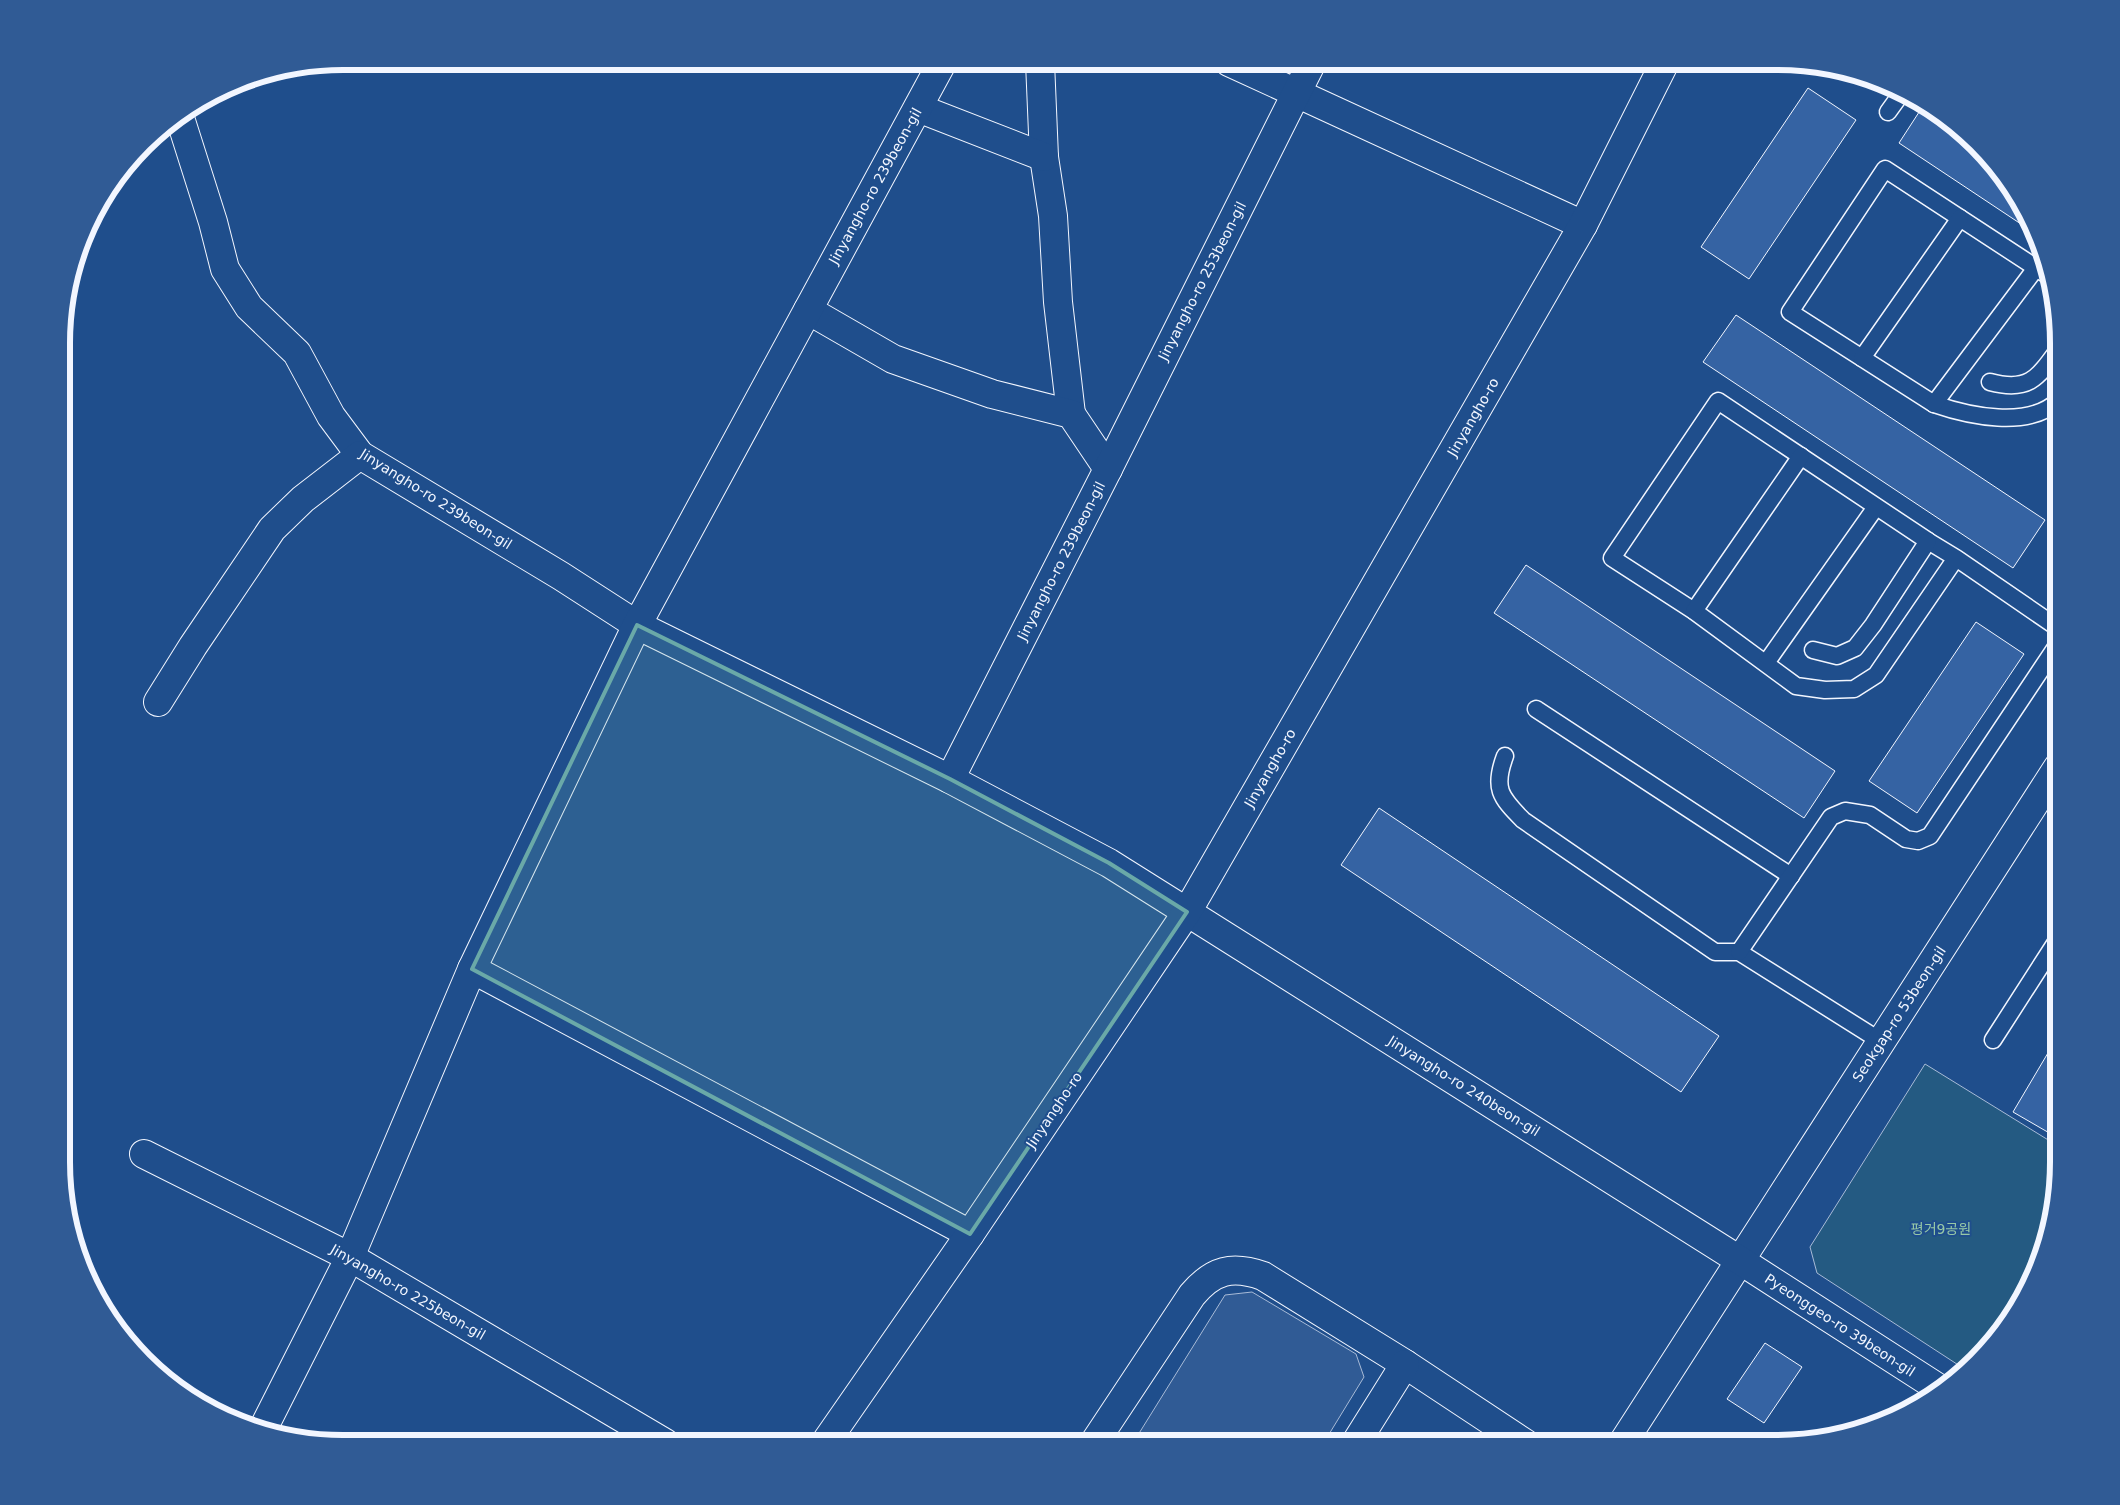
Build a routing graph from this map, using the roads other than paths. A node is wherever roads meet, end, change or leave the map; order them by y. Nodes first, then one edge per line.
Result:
1 (939, 70) edge
2 (1040, 70) edge
3 (1246, 70) edge
4 (1308, 70) edge
5 (1661, 70) edge
6 (1296, 93) junction
7 (1899, 98) edge
8 (918, 108) junction
9 (1888, 112) dead end
10 (182, 123) edge
11 (1044, 157) junction
12 (1960, 218) junction
13 (1583, 225) junction
14 (2040, 270) edge
15 (808, 310) junction
16 (1862, 358) junction
17 (2050, 361) edge
18 (1990, 382) dead end
19 (1934, 404) junction
20 (2050, 408) edge
21 (1071, 414) junction
22 (360, 455) junction
23 (1801, 456) junction
24 (1108, 469) junction
25 (1876, 507) junction
26 (1928, 541) junction
27 (1956, 558) junction
28 (1694, 611) junction
29 (2050, 623) edge
30 (637, 625) junction
31 (1813, 650) dead end
32 (2050, 656) edge
33 (1766, 663) junction
34 (158, 702) dead end
35 (1536, 709) dead end
36 (1505, 756) dead end
37 (950, 779) junction
38 (2050, 780) edge
39 (1791, 876) junction
40 (1187, 912) junction
41 (2050, 951) edge
42 (1739, 952) junction
43 (472, 969) junction
44 (1993, 1040) dead end
45 (1882, 1042) junction
46 (144, 1154) dead end
47 (970, 1234) junction
48 (350, 1257) junction
49 (1741, 1261) junction
50 (1405, 1364) junction
51 (1934, 1385) edge
52 (265, 1424) edge
53 (651, 1435) edge
54 (831, 1435) edge
55 (1100, 1435) edge
56 (1361, 1435) edge
57 (1512, 1435) edge
58 (1628, 1435) edge

1 - 8 street, Jinyangho-ro 239beon-gil
2 - 11 street
3 - 6 street
4 - 6 street, Jinyangho-ro 253beon-gil
5 - 13 street, Jinyangho-ro
6 - 13 street
6 - 24 street, Jinyangho-ro 253beon-gil
7 - 9 lane
8 - 11 street
8 - 15 street, Jinyangho-ro 239beon-gil
10 - 22 street, Jinyangho-ro 239beon-gil
11 - 21 street
12 - 14 lane
12 - 16 lane
12 - 16 lane
13 - 40 street, Jinyangho-ro
14 - 19 lane
15 - 21 street
15 - 30 street, Jinyangho-ro 239beon-gil
16 - 19 lane
17 - 18 lane
19 - 20 lane
21 - 24 street, Jinyangho-ro 239beon-gil
22 - 30 street, Jinyangho-ro 239beon-gil
22 - 34 street
23 - 25 lane
23 - 28 lane
23 - 28 lane
24 - 37 street, Jinyangho-ro 239beon-gil
25 - 26 lane
25 - 33 lane
26 - 27 lane
26 - 31 lane
27 - 29 lane
27 - 33 lane
28 - 33 lane
30 - 37 street, Jinyangho-ro 239beon-gil
30 - 43 street
32 - 39 lane
35 - 39 lane
36 - 42 lane
37 - 40 street, Jinyangho-ro 239beon-gil
38 - 45 street, Seokgap-ro 53beon-gil
39 - 42 lane
40 - 47 street, Jinyangho-ro
40 - 49 street, Jinyangho-ro 240beon-gil
41 - 44 lane
42 - 45 lane
43 - 47 street
43 - 48 street
45 - 49 street, Seokgap-ro 53beon-gil
46 - 48 street, Jinyangho-ro 225beon-gil
47 - 54 street, Jinyangho-ro
48 - 52 street
48 - 53 street, Jinyangho-ro 225beon-gil
49 - 51 street, Pyeonggeo-ro 39beon-gil
49 - 58 street, Seokgap-ro 53beon-gil
50 - 55 street
50 - 56 street
50 - 57 street

